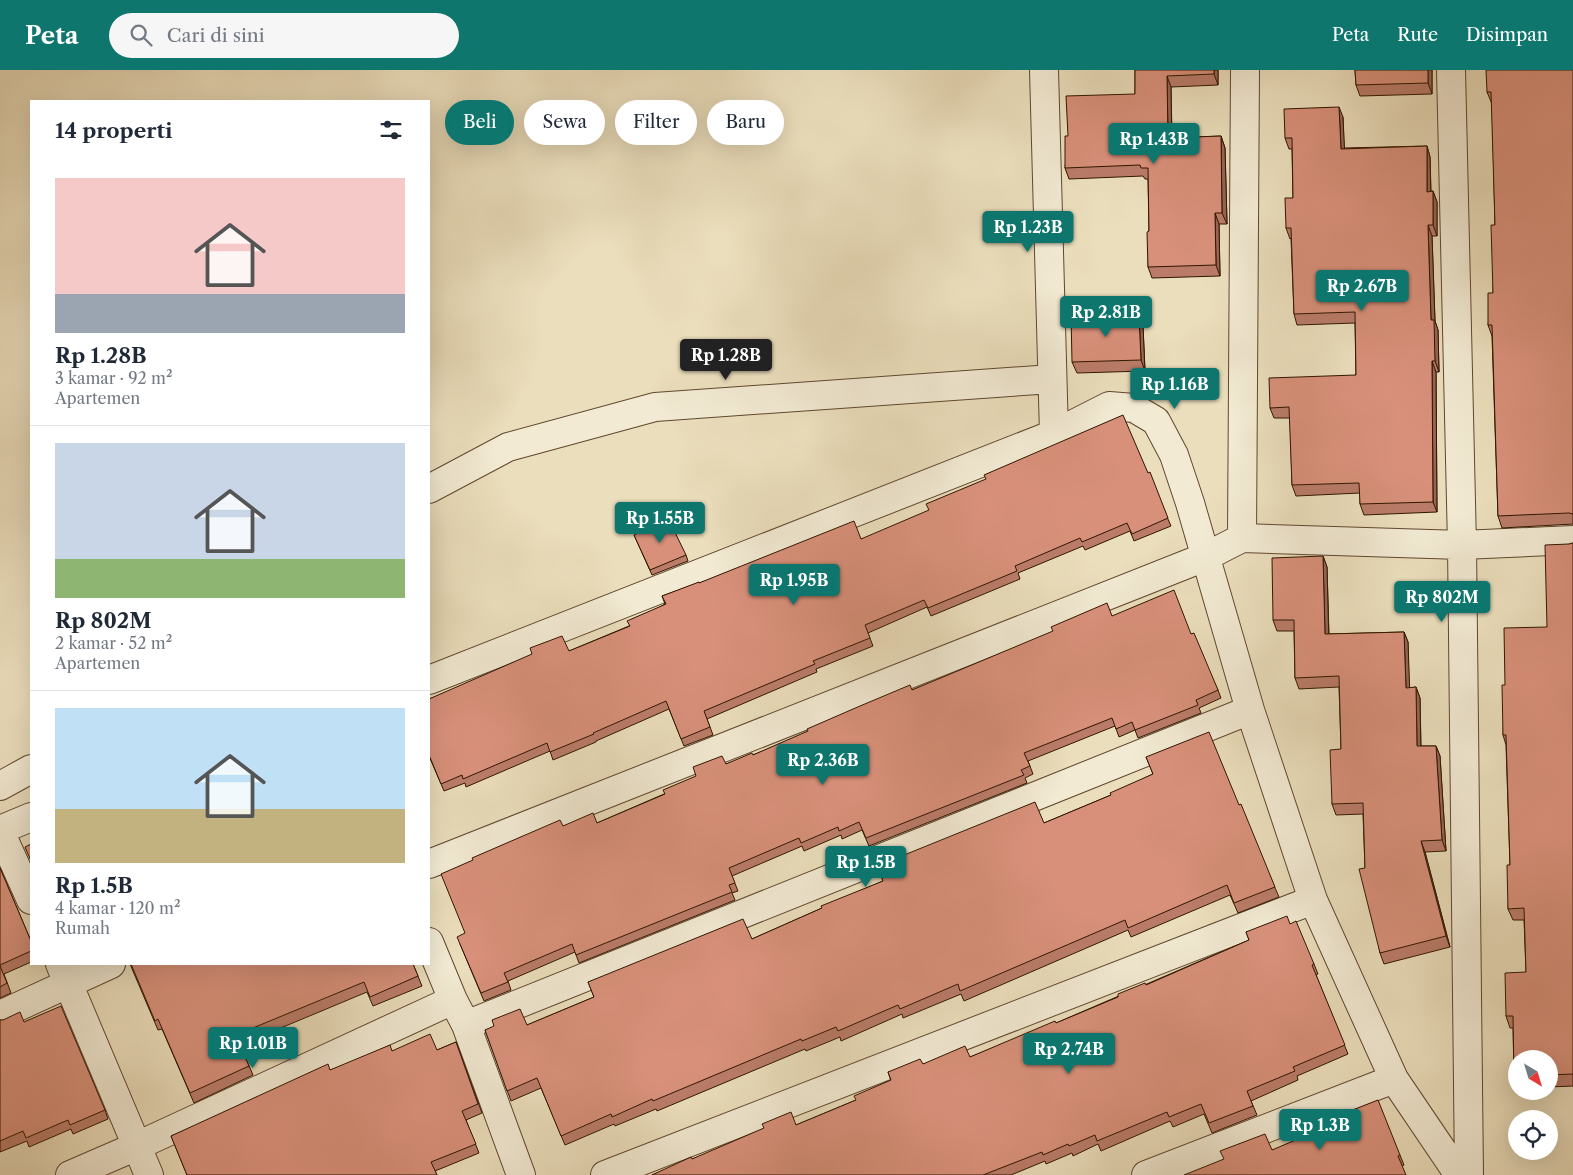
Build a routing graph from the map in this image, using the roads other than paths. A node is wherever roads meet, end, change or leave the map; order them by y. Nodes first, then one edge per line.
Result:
1 (1044, 70) edge
2 (1245, 70) edge
3 (1451, 70) edge
4 (1052, 379) junction
5 (1054, 434) junction
6 (430, 489) edge
7 (1242, 538) junction
8 (1573, 540) edge
9 (1462, 545) junction
10 (1205, 557) junction
11 (430, 680) edge
12 (1250, 710) junction
13 (30, 770) edge
14 (0, 786) edge
15 (30, 817) edge
16 (0, 831) edge
17 (430, 864) edge
18 (30, 898) edge
19 (1313, 900) junction
20 (430, 944) edge
21 (107, 965) edge
22 (65, 974) edge
23 (453, 1000) junction
24 (0, 1015) edge
25 (466, 1025) junction
26 (1394, 1079) junction
27 (137, 1146) junction
28 (70, 1175) edge
29 (149, 1175) edge
30 (521, 1175) edge
31 (605, 1175) edge
32 (1146, 1175) edge
33 (1459, 1175) edge
34 (1469, 1175) edge

1 - 4 street
2 - 7 street
3 - 9 street
4 - 5 street
4 - 6 street
5 - 10 street
5 - 11 street
7 - 9 street
7 - 10 street
8 - 9 street
9 - 34 street
10 - 12 street
10 - 17 street
12 - 19 street
12 - 25 street
13 - 14 street
15 - 16 street
16 - 18 street
19 - 26 street
19 - 31 street
20 - 23 street
21 - 22 street
22 - 24 street
22 - 27 street
23 - 25 street
23 - 27 street
25 - 30 street
26 - 32 street
26 - 33 street
27 - 28 street
27 - 29 street

